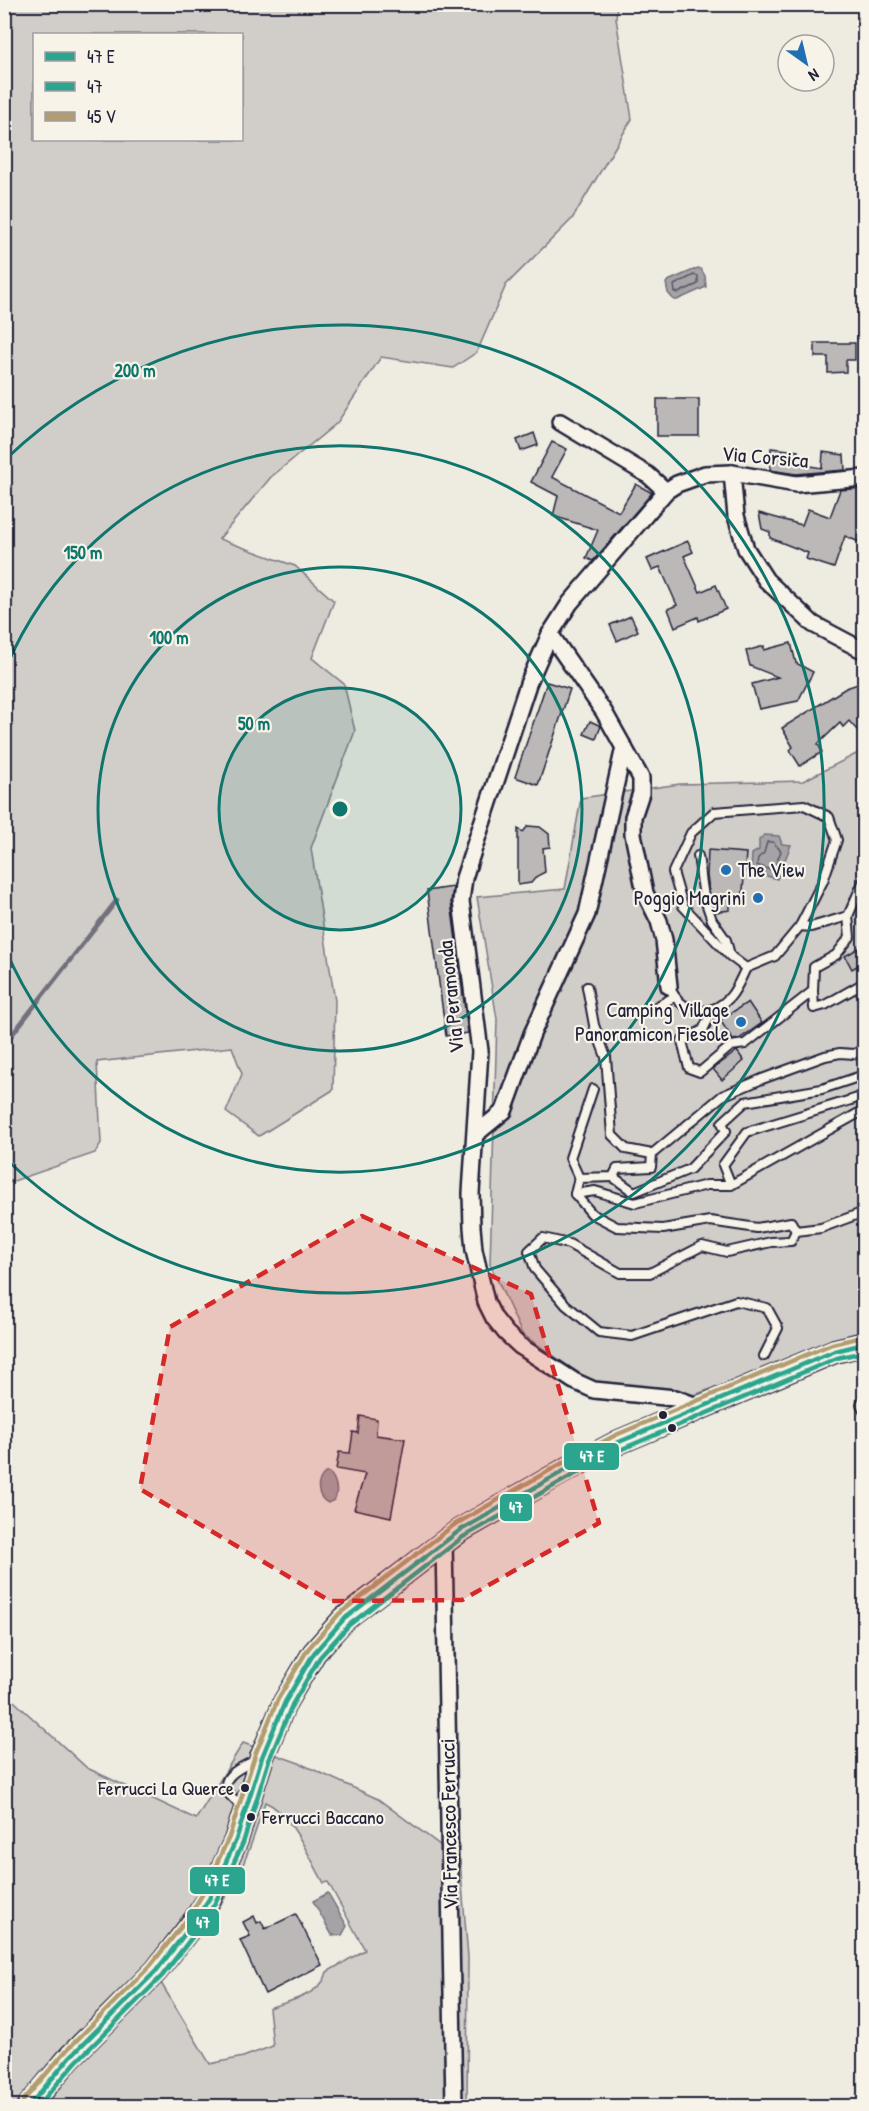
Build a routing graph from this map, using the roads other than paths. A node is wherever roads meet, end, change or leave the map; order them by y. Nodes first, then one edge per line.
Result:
1 (560, 422) dead end
2 (732, 472) junction
3 (864, 478) edge
4 (666, 491) junction
5 (550, 634) junction
6 (864, 651) edge
7 (624, 747) junction
8 (698, 856) dead end
9 (864, 879) edge
10 (848, 916) junction
11 (800, 926) junction
12 (730, 956) junction
13 (746, 968) junction
14 (864, 983) edge
15 (587, 987) dead end
16 (813, 991) junction
17 (671, 992) junction
18 (654, 1008) dead end
19 (713, 1009) junction
20 (864, 1049) edge
21 (864, 1075) edge
22 (593, 1089) dead end
23 (864, 1096) edge
24 (864, 1110) edge
25 (476, 1134) junction
26 (651, 1154) junction
27 (613, 1177) junction
28 (579, 1178) junction
29 (731, 1185) junction
30 (575, 1194) junction
31 (864, 1212) edge
32 (796, 1231) junction
33 (864, 1344) edge
34 (764, 1356) dead end
35 (864, 1397) edge
36 (702, 1408) junction
37 (864, 1411) edge
38 (444, 1541) junction
39 (29, 2106) edge
40 (454, 2106) edge

1 - 4 street
2 - 3 street, Via Corsica
2 - 4 street, Via Corsica
2 - 6 street
4 - 5 street, Via Peramonda
5 - 7 street
5 - 25 street, Via Peramonda
7 - 17 street
7 - 25 street
8 - 12 lane
9 - 10 lane
10 - 11 lane
10 - 16 lane
11 - 12 lane
11 - 13 lane
12 - 13 lane
13 - 19 lane
14 - 16 lane
15 - 26 lane
16 - 19 lane
17 - 18 lane
17 - 19 lane
20 - 26 lane
21 - 27 lane
22 - 28 lane
23 - 29 lane
24 - 29 lane
25 - 36 street, Via Peramonda
26 - 27 lane
27 - 28 lane
28 - 30 lane
29 - 30 lane
30 - 32 lane
31 - 32 lane
32 - 34 lane
33 - 36 main road
35 - 37 lane
36 - 38 main road
38 - 39 main road
38 - 40 street, Via Francesco Ferrucci

